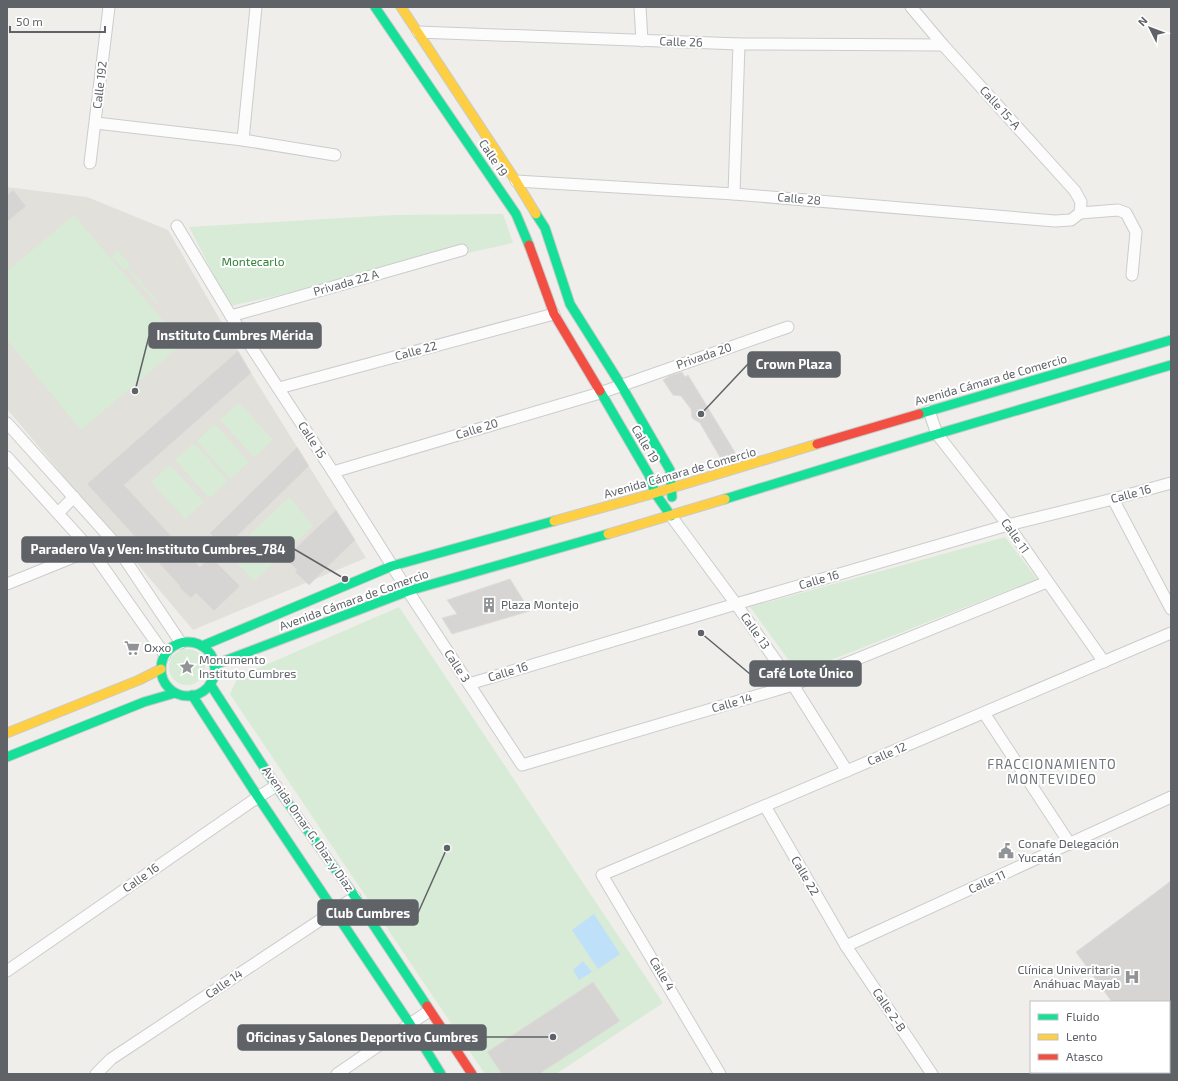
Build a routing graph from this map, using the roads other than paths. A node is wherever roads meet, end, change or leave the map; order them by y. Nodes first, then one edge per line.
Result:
1 (109, 7) edge
2 (256, 7) edge
3 (375, 7) edge
4 (401, 7) edge
5 (640, 7) edge
6 (911, 7) edge
7 (418, 32) junction
8 (642, 41) junction
9 (739, 44) junction
10 (943, 45) junction
11 (96, 123) junction
12 (243, 140) junction
13 (335, 155) dead end
14 (90, 163) dead end
15 (516, 181) junction
16 (734, 194) junction
17 (1080, 213) junction
18 (177, 226) dead end
19 (462, 250) dead end
20 (1132, 275) dead end
21 (554, 314) junction
22 (231, 316) junction
23 (788, 327) dead end
24 (1171, 340) edge
25 (1171, 365) edge
26 (621, 385) junction
27 (278, 388) junction
28 (600, 393) junction
29 (929, 411) junction
30 (7, 423) edge
31 (937, 434) junction
32 (7, 458) edge
33 (333, 472) junction
34 (1171, 483) edge
35 (672, 488) junction
36 (655, 493) junction
37 (74, 497) junction
38 (1113, 499) junction
39 (58, 513) junction
40 (671, 516) junction
41 (1008, 525) junction
42 (91, 550) junction
43 (392, 566) junction
44 (1047, 582) junction
45 (7, 584) edge
46 (408, 591) junction
47 (736, 604) junction
48 (1171, 609) edge
49 (1171, 633) edge
50 (181, 643) junction
51 (202, 646) junction
52 (165, 655) junction
53 (1104, 662) junction
54 (214, 665) junction
55 (161, 668) junction
56 (210, 684) junction
57 (469, 684) junction
58 (793, 685) junction
59 (175, 693) junction
60 (192, 695) junction
61 (984, 713) junction
62 (7, 733) edge
63 (7, 757) edge
64 (522, 765) joint
65 (847, 771) junction
66 (276, 786) junction
67 (258, 797) junction
68 (1171, 797) edge
69 (765, 806) junction
70 (1070, 844) junction
71 (602, 875) joint
72 (355, 897) junction
73 (334, 911) junction
74 (846, 946) junction
75 (7, 971) edge
76 (430, 1011) junction
77 (410, 1024) junction
78 (96, 1074) edge
79 (337, 1074) edge
80 (441, 1074) edge
81 (472, 1074) edge
82 (720, 1074) edge
83 (932, 1074) edge

1 - 11 street, Calle 192
2 - 12 street
3 - 21 main road, Calle 19
4 - 7 main road, Calle 19
5 - 8 street
6 - 10 street, Calle 15-A
7 - 8 street, Calle 26
7 - 15 main road, Calle 19
8 - 9 street, Calle 26
9 - 10 street, Calle 26
9 - 16 street
10 - 17 street, Calle 15-A
11 - 12 street
11 - 14 street, Calle 192
12 - 13 street
15 - 16 street, Calle 28
15 - 26 main road, Calle 19
16 - 17 street, Calle 28
17 - 20 street, Calle 28
18 - 22 street, Calle 15
19 - 22 street, Privada 22 A
21 - 27 street, Calle 22
21 - 28 main road, Calle 19
22 - 27 street, Calle 15
23 - 26 street, Privada 20
24 - 29 main road, Avenida Cámara de Comercio
25 - 31 main road, Avenida Cámara de Comercio
26 - 28 street, Calle 20
26 - 35 main road, Calle 19
27 - 33 street, Calle 15
28 - 33 street, Calle 20
28 - 36 main road, Calle 19
29 - 31 street, Calle 11
29 - 35 main road, Avenida Cámara de Comercio
30 - 37 street
31 - 40 main road, Avenida Cámara de Comercio
31 - 41 street, Calle 11
32 - 39 street
33 - 43 street, Calle 15
34 - 38 street, Calle 16
35 - 36 main road, Avenida Cámara de Comercio
35 - 40 main road, Calle 19
36 - 40 main road, Calle 19
36 - 43 main road, Avenida Cámara de Comercio
37 - 39 street
37 - 50 street
38 - 41 street, Calle 16
38 - 48 street
39 - 42 street
40 - 46 main road, Avenida Cámara de Comercio
40 - 47 street, Calle 13
41 - 44 street, Calle 11
41 - 47 street, Calle 16
42 - 45 street
42 - 52 street
43 - 46 street, Calle 3
43 - 51 main road, Avenida Cámara de Comercio
44 - 53 street, Calle 11
44 - 58 street, Calle 14
46 - 54 main road, Avenida Cámara de Comercio
46 - 57 street, Calle 3
47 - 57 street, Calle 16
47 - 58 street, Calle 13
49 - 53 street, Calle 12
50 - 51 main road
50 - 52 main road
51 - 54 main road
52 - 55 main road
53 - 61 street, Calle 12
54 - 56 main road
55 - 59 main road
55 - 62 main road
56 - 60 main road
56 - 66 main road, Avenida Omar G. Diaz y Diaz
57 - 64 street, Calle 3
58 - 64 street, Calle 14
58 - 65 street, Calle 13
59 - 60 main road
59 - 63 main road
60 - 67 main road, Avenida Omar G. Diaz y Diaz
61 - 65 street, Calle 12
61 - 70 street
65 - 69 street, Calle 12
66 - 67 street, Calle 16
66 - 72 main road, Avenida Omar G. Diaz y Diaz
67 - 73 main road, Avenida Omar G. Diaz y Diaz
67 - 75 street, Calle 16
68 - 70 street, Calle 11
69 - 71 street, Calle 12
69 - 74 street, Calle 22
70 - 74 street, Calle 11
71 - 82 street, Calle 4
72 - 73 street, Calle 14
72 - 76 main road, Avenida Omar G. Diaz y Diaz
73 - 77 main road, Avenida Omar G. Diaz y Diaz
73 - 78 street, Calle 14
74 - 83 street, Calle 2-B
76 - 77 street
76 - 81 main road, Avenida Omar G. Diaz y Diaz
77 - 79 street
77 - 80 main road, Avenida Omar G. Diaz y Diaz

